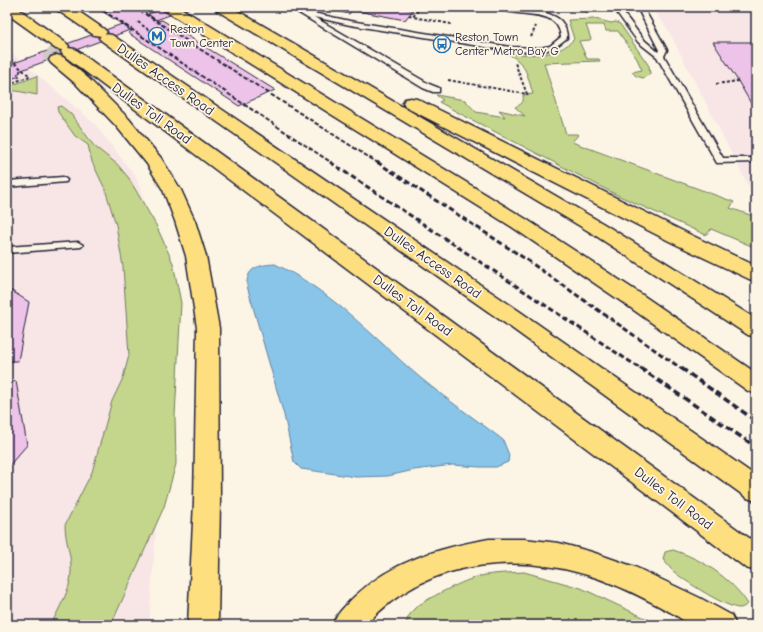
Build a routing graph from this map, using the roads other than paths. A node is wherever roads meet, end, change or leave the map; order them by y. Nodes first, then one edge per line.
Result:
1 (8, 7) edge
2 (62, 7) edge
3 (169, 7) edge
4 (221, 7) edge
5 (227, 7) edge
6 (292, 7) edge
7 (501, 7) edge
8 (588, 7) edge
9 (595, 7) edge
10 (616, 7) edge
11 (640, 7) edge
12 (304, 13) junction
13 (7, 17) edge
14 (58, 52) junction
15 (660, 56) junction
16 (436, 90) dead end
17 (756, 160) edge
18 (63, 180) dead end
19 (7, 184) edge
20 (78, 245) dead end
21 (7, 250) edge
22 (756, 274) edge
23 (756, 329) edge
24 (756, 384) edge
25 (756, 490) edge
26 (756, 559) edge
27 (203, 625) edge
28 (347, 625) edge
29 (721, 625) edge

1 - 14 highway, Dulles Toll Road
2 - 25 highway, Dulles Access Road
3 - 24 highway
4 - 23 highway
5 - 22 highway
6 - 12 lane
7 - 12 lane
8 - 9 main road
10 - 15 lane
11 - 15 lane
12 - 16 lane
13 - 14 highway
14 - 26 highway, Dulles Toll Road
14 - 27 highway
15 - 17 lane
18 - 19 lane
20 - 21 lane
28 - 29 highway

